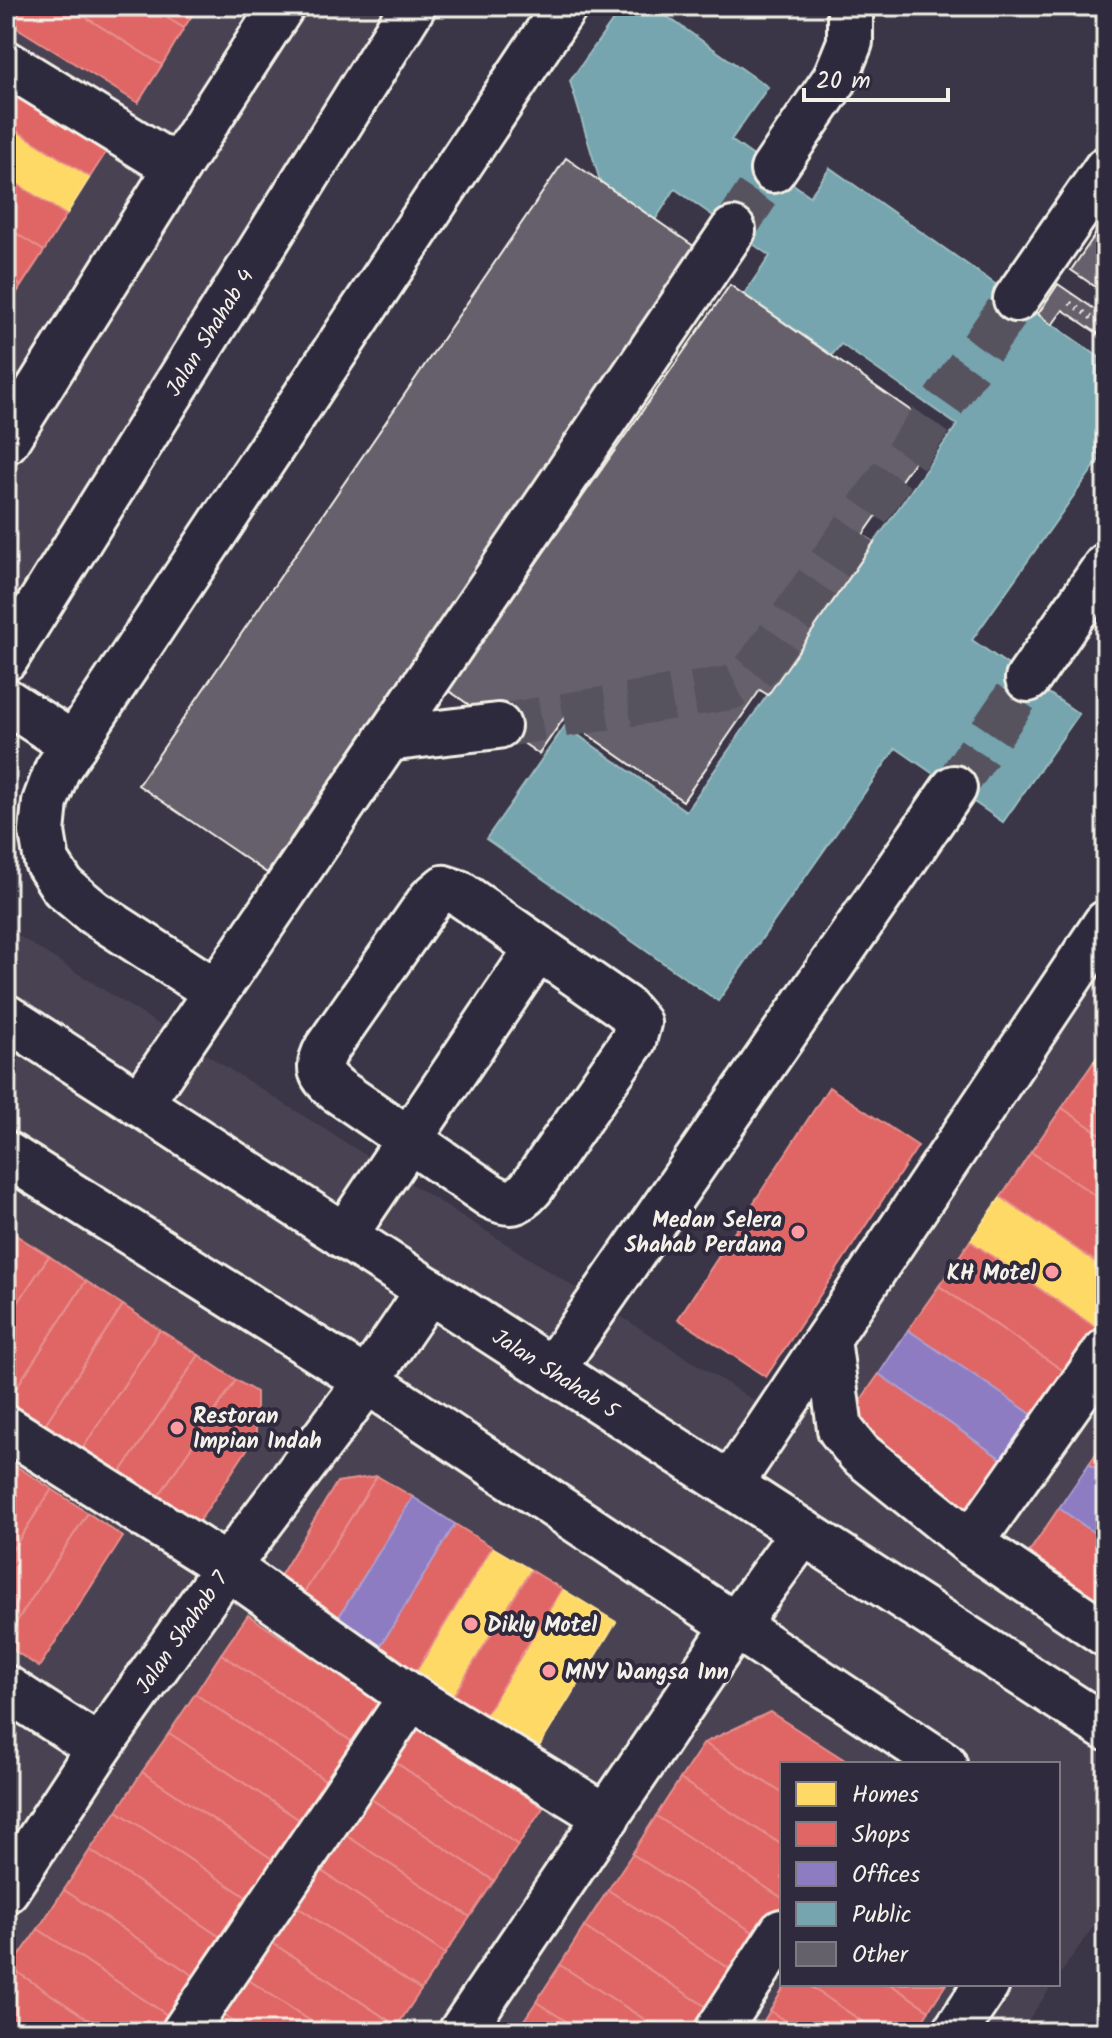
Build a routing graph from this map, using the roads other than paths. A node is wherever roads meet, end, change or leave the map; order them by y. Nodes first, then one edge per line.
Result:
1 (282, 6) edge
2 (413, 6) edge
3 (565, 6) edge
4 (850, 6) edge
5 (6, 63) edge
6 (177, 168) junction
7 (1106, 169) edge
8 (773, 170) tunnel mouth
9 (733, 230) tunnel mouth
10 (1016, 299) tunnel mouth
11 (6, 441) edge
12 (1106, 566) edge
13 (6, 658) edge
14 (1028, 679) tunnel mouth
15 (6, 701) edge
16 (498, 726) tunnel mouth
17 (387, 739) junction
18 (74, 745) junction
19 (954, 788) tunnel mouth
20 (1106, 923) edge
21 (538, 948) junction
22 (215, 991) junction
23 (6, 1017) edge
24 (140, 1104) junction
25 (409, 1140) junction
26 (6, 1154) edge
27 (344, 1236) junction
28 (429, 1290) junction
29 (828, 1339) junction
30 (1106, 1351) edge
31 (552, 1370) junction
32 (367, 1381) junction
33 (6, 1428) edge
34 (730, 1485) junction
35 (803, 1532) junction
36 (971, 1543) junction
37 (227, 1567) junction
38 (735, 1626) junction
39 (1106, 1634) edge
40 (6, 1688) edge
41 (411, 1697) junction
42 (1106, 1728) edge
43 (99, 1748) junction
44 (899, 1751) edge
45 (937, 1762) edge
46 (607, 1817) junction
47 (6, 1890) edge
48 (780, 1935) edge
49 (986, 1986) edge
50 (184, 2032) edge
51 (461, 2032) edge
52 (717, 2032) edge
53 (955, 2032) edge

1 - 6 street
2 - 13 street, Jalan Shahab 4
3 - 18 street
4 - 8 street
5 - 6 street
6 - 11 street
7 - 10 street
9 - 17 street
12 - 14 street
15 - 18 street
16 - 17 street
17 - 22 street
18 - 22 street
19 - 31 street
20 - 29 street
21 - 25 street
21 - 25 street
21 - 25 street
22 - 24 street
23 - 24 street, Jalan Shahab 5
24 - 27 street, Jalan Shahab 5
25 - 27 street
26 - 32 street
27 - 28 street, Jalan Shahab 5
28 - 31 street, Jalan Shahab 5
28 - 32 street, Jalan Shahab 7
29 - 34 street
29 - 36 street
30 - 36 street
31 - 34 street, Jalan Shahab 5
32 - 37 street, Jalan Shahab 7
32 - 38 street
33 - 37 street
34 - 35 street, Jalan Shahab 5
35 - 38 street
35 - 42 street, Jalan Shahab 5
36 - 39 street
37 - 41 street
37 - 43 street, Jalan Shahab 7
38 - 44 street
38 - 46 street
40 - 43 street
41 - 46 street
41 - 50 street
43 - 47 street, Jalan Shahab 7
44 - 45 street
46 - 51 street
48 - 52 street
49 - 53 street

